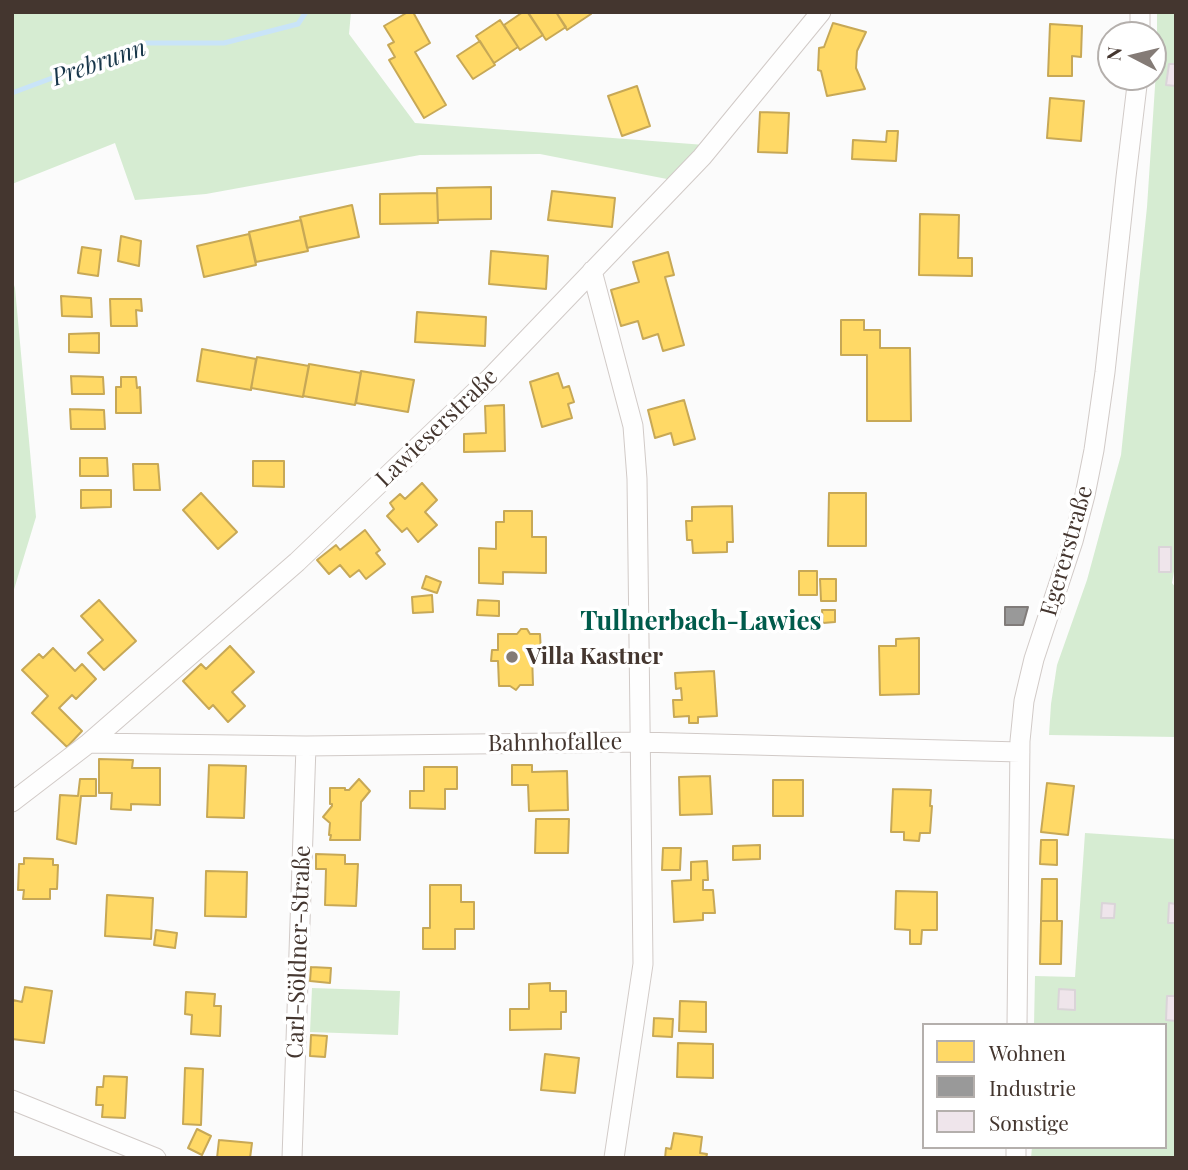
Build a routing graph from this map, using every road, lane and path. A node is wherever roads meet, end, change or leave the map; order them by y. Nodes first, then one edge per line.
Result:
1 (821, 12) edge
2 (1137, 91) edge
3 (592, 271) junction
4 (639, 742) junction
5 (89, 743) junction
6 (306, 746) junction
7 (1020, 752) junction
8 (12, 802) edge
9 (1017, 1023) edge
10 (12, 1100) edge
11 (156, 1158) edge
12 (292, 1158) edge
13 (614, 1158) edge

1 - 3 street, Lawieserstraße
2 - 7 street, Egererstraße
3 - 4 street
3 - 5 street, Lawieserstraße
4 - 6 street, Bahnhofallee
4 - 7 street, Bahnhofallee
4 - 13 street
5 - 6 street, Bahnhofallee
5 - 8 street, Lawieserstraße
6 - 12 street, Carl-Söldner-Straße
7 - 9 street, Egererstraße
10 - 11 street

